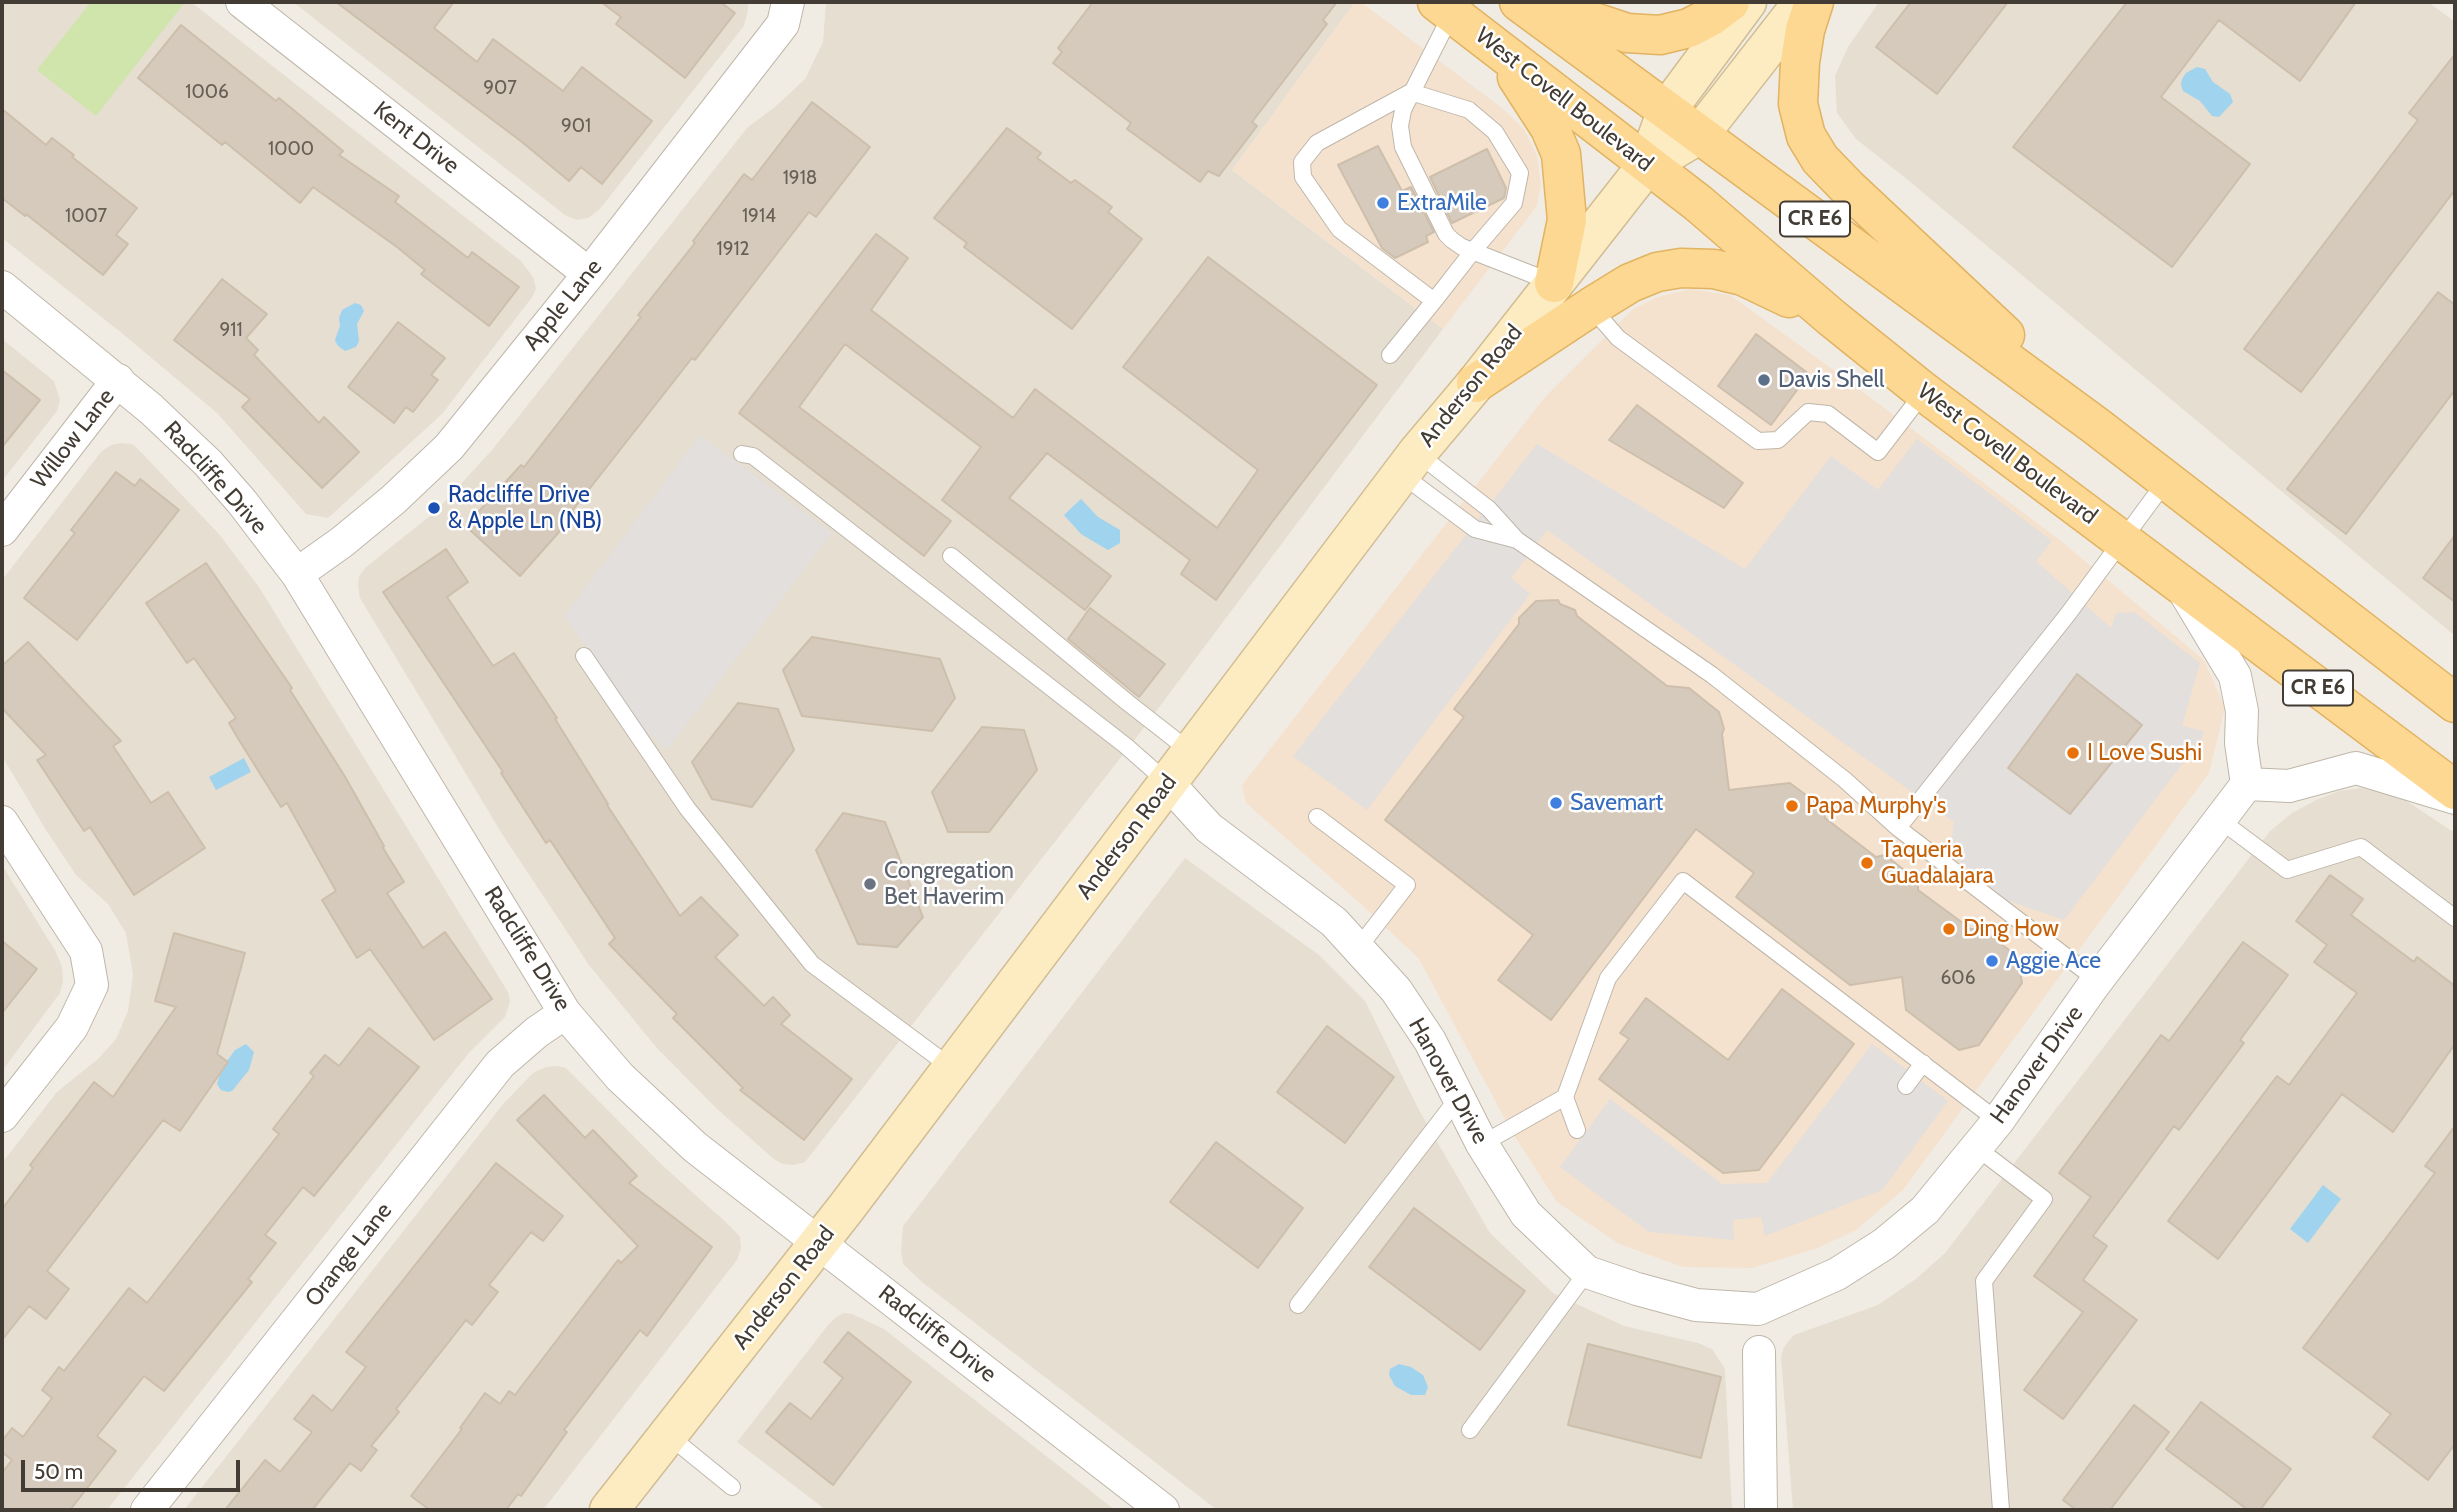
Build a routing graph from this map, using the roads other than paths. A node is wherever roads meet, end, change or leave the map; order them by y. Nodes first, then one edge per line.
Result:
1 (243, 2) edge
2 (788, 2) edge
3 (1519, 2) edge
4 (1532, 2) edge
5 (1730, 2) edge
6 (1747, 2) edge
7 (1803, 2) edge
8 (1814, 2) edge
9 (1445, 7) edge
10 (1492, 45) junction
11 (1411, 92) junction
12 (1667, 110) junction
13 (1700, 134) junction
14 (1647, 165) junction
15 (1473, 251) junction
16 (589, 274) junction
17 (1554, 283) junction
18 (2, 287) edge
19 (1434, 301) junction
20 (1591, 307) junction
21 (1832, 318) junction
22 (1390, 355) dead end
23 (118, 380) junction
24 (1476, 383) junction
25 (1924, 392) junction
26 (2095, 426) junction
27 (742, 454) dead end
28 (1409, 463) junction
29 (2166, 481) junction
30 (2, 530) edge
31 (1517, 540) junction
32 (2121, 541) junction
33 (951, 555) dead end
34 (297, 574) junction
35 (2182, 586) junction
36 (584, 656) dead end
37 (2455, 703) edge
38 (1191, 752) junction
39 (1168, 783) junction
40 (2247, 783) junction
41 (2455, 790) edge
42 (2455, 798) edge
43 (1317, 817) dead end
44 (2220, 820) junction
45 (2, 822) edge
46 (1898, 828) junction
47 (2455, 918) edge
48 (1359, 947) junction
49 (2098, 981) junction
50 (565, 1013) junction
51 (1923, 1063) junction
52 (952, 1068) junction
53 (1906, 1086) dead end
54 (1565, 1097) junction
55 (1458, 1098) junction
56 (2, 1116) edge
57 (1998, 1121) junction
58 (1577, 1129) dead end
59 (1482, 1144) junction
60 (1977, 1148) junction
61 (818, 1245) junction
62 (1587, 1272) junction
63 (1298, 1305) dead end
64 (1759, 1352) dead end
65 (1470, 1430) dead end
66 (668, 1435) junction
67 (732, 1486) dead end
68 (147, 1510) edge
69 (610, 1510) edge
70 (1163, 1510) edge
71 (1761, 1510) edge
72 (2001, 1510) edge

1 - 16 street, Kent Drive
2 - 16 street, Apple Lane
3 - 12 main road, CR E6
4 - 5 main road
6 - 12 main road, Anderson Road
7 - 13 main road, Anderson Road
8 - 26 main road
9 - 10 main road, West Covell Boulevard / CR E6
9 - 11 lane
10 - 14 main road, West Covell Boulevard / CR E6
10 - 17 main road
11 - 15 lane
11 - 15 lane
11 - 19 lane
12 - 13 main road, CR E6
12 - 14 main road, Anderson Road
13 - 14 main road, Anderson Road
13 - 26 main road, CR E6
14 - 17 main road, Anderson Road
14 - 21 main road, West Covell Boulevard / CR E6
15 - 17 lane
15 - 19 lane
16 - 34 street, Apple Lane
17 - 24 main road, Anderson Road
18 - 23 street, Radcliffe Drive
19 - 22 lane
20 - 21 main road
20 - 24 main road
20 - 25 lane
21 - 25 main road, West Covell Boulevard / CR E6
23 - 30 street, Willow Lane
23 - 34 street, Radcliffe Drive
24 - 28 main road, Anderson Road
25 - 32 main road, West Covell Boulevard / CR E6
26 - 29 main road, CR E6
27 - 39 lane
28 - 31 lane
28 - 31 lane
28 - 38 main road, Anderson Road
29 - 32 lane
29 - 37 main road, CR E6
31 - 46 lane
32 - 35 main road, West Covell Boulevard / CR E6
32 - 46 lane
33 - 38 lane
34 - 50 street, Radcliffe Drive
35 - 40 street
35 - 41 main road, West Covell Boulevard / CR E6
36 - 52 lane
38 - 39 main road, Anderson Road
39 - 48 street, Hanover Drive
39 - 52 main road, Anderson Road
40 - 42 street
40 - 44 street, Hanover Drive
43 - 48 lane
44 - 47 lane
44 - 49 street, Hanover Drive
45 - 56 street
46 - 49 lane
48 - 55 street, Hanover Drive
49 - 57 street, Hanover Drive
50 - 61 street, Radcliffe Drive
50 - 68 street, Orange Lane
51 - 53 lane
51 - 54 lane
51 - 57 lane
52 - 61 main road, Anderson Road
54 - 58 lane
54 - 59 lane
55 - 59 street, Hanover Drive
55 - 63 lane
57 - 60 street, Hanover Drive
59 - 62 street, Hanover Drive
60 - 62 street, Hanover Drive
60 - 72 lane
61 - 66 main road, Anderson Road
61 - 70 street, Radcliffe Drive
62 - 65 lane
64 - 71 street
66 - 67 lane
66 - 69 main road, Anderson Road

